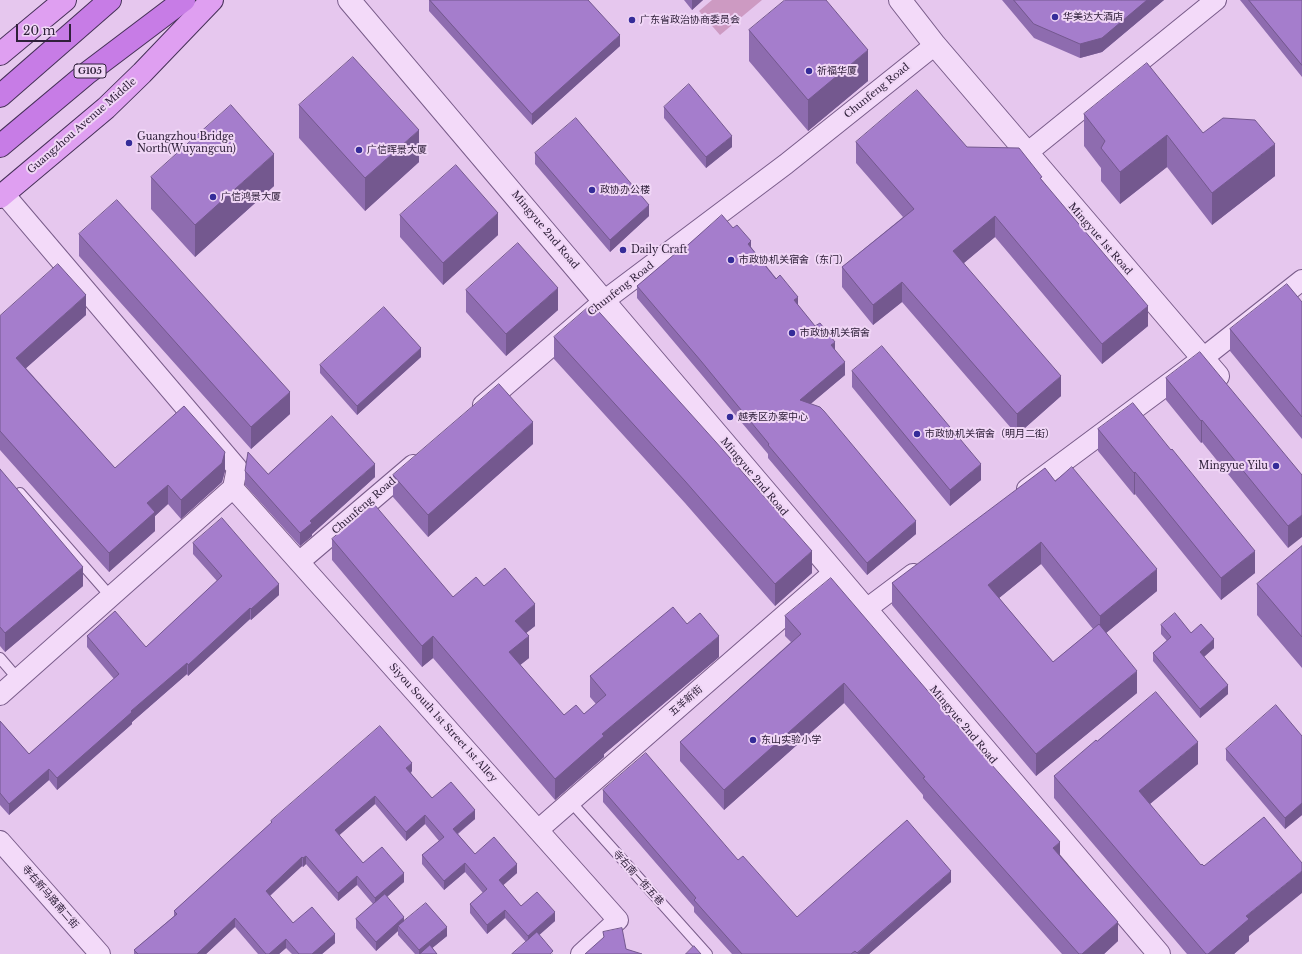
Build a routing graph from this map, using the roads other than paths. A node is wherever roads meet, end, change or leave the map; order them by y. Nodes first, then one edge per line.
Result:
1 (65, 0) edge
2 (110, 0) edge
3 (184, 0) edge
4 (212, 0) edge
5 (349, 0) edge
6 (900, 0) edge
7 (1216, 0) edge
8 (935, 45) junction
9 (0, 54) edge
10 (0, 96) edge
11 (0, 146) edge
12 (1027, 153) junction
13 (2, 196) edge
14 (1302, 280) edge
15 (605, 300) junction
16 (1203, 358) junction
17 (1232, 394) edge
18 (467, 418) edge
19 (425, 454) edge
20 (15, 488) edge
21 (233, 488) junction
22 (1011, 501) edge
23 (299, 562) junction
24 (928, 562) edge
25 (834, 572) junction
26 (111, 597) junction
27 (865, 610) junction
28 (0, 658) edge
29 (18, 679) junction
30 (0, 695) edge
31 (570, 802) junction
32 (538, 830) junction
33 (0, 840) edge
34 (100, 954) edge
35 (581, 954) edge
36 (707, 954) edge
37 (1160, 954) edge

1 - 9 main road
2 - 10 highway
3 - 11 highway, G105
4 - 13 main road, Guangzhou Avenue Middle
5 - 15 street, Mingyue 2nd Road
6 - 8 street, Mingyue 1st Road
7 - 12 street
8 - 12 street, Mingyue 1st Road
8 - 15 street, Chunfeng Road
12 - 16 street, Mingyue 1st Road
13 - 21 street
14 - 16 street
15 - 18 street, Chunfeng Road
15 - 25 street, Mingyue 2nd Road
16 - 17 street, Mingyue 1st Road
16 - 22 street
19 - 23 street, Chunfeng Road
20 - 26 lane
21 - 23 street, Siyou South 1st Street 1st Alley
21 - 26 street
23 - 32 street, Siyou South 1st Street 1st Alley
24 - 27 street
25 - 27 street, Mingyue 2nd Road
25 - 31 street, 五羊新街
26 - 29 street
27 - 37 street, Mingyue 2nd Road
28 - 29 lane
29 - 30 street
31 - 32 street, 五羊新街
31 - 36 lane, 寺右南一街五巷
32 - 35 street, Siyou South 1st Street 1st Alley
33 - 34 street, 寺右新马路南二街

